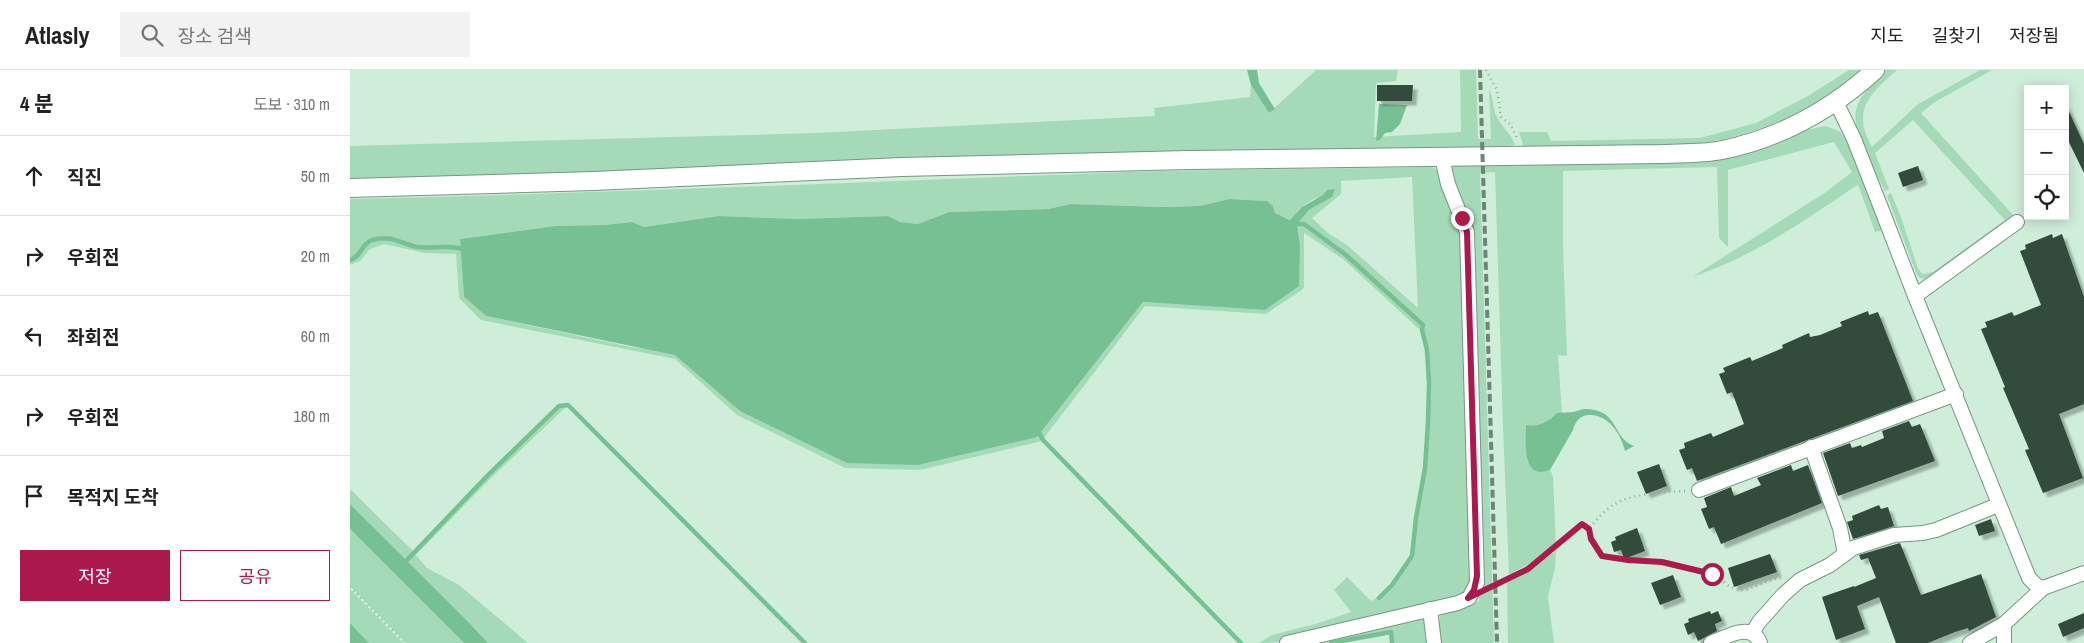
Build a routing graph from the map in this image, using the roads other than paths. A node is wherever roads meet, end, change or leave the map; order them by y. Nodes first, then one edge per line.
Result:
1 (1875, 70) edge
2 (1836, 102) junction
3 (1442, 158) junction
4 (350, 188) edge
5 (2017, 222) dead end
6 (1915, 296) junction
7 (1956, 394) junction
8 (1811, 448) junction
9 (1699, 490) road end
10 (1998, 505) junction
11 (1845, 554) junction
12 (2084, 573) edge
13 (2043, 588) junction
14 (1430, 609) junction
15 (2004, 624) junction
16 (1757, 638) edge
17 (1287, 643) edge
18 (1434, 643) edge
19 (1711, 643) edge
20 (1970, 643) edge
21 (2004, 643) edge

1 - 2 street
2 - 3 street
2 - 6 street
3 - 4 street
3 - 14 street
5 - 6 street
6 - 7 street
7 - 8 street
7 - 10 street
8 - 9 street
8 - 11 street
10 - 11 street
10 - 13 street
11 - 16 street
12 - 13 street
13 - 15 street
14 - 17 street
14 - 18 street
15 - 20 street
15 - 21 street
16 - 19 street

